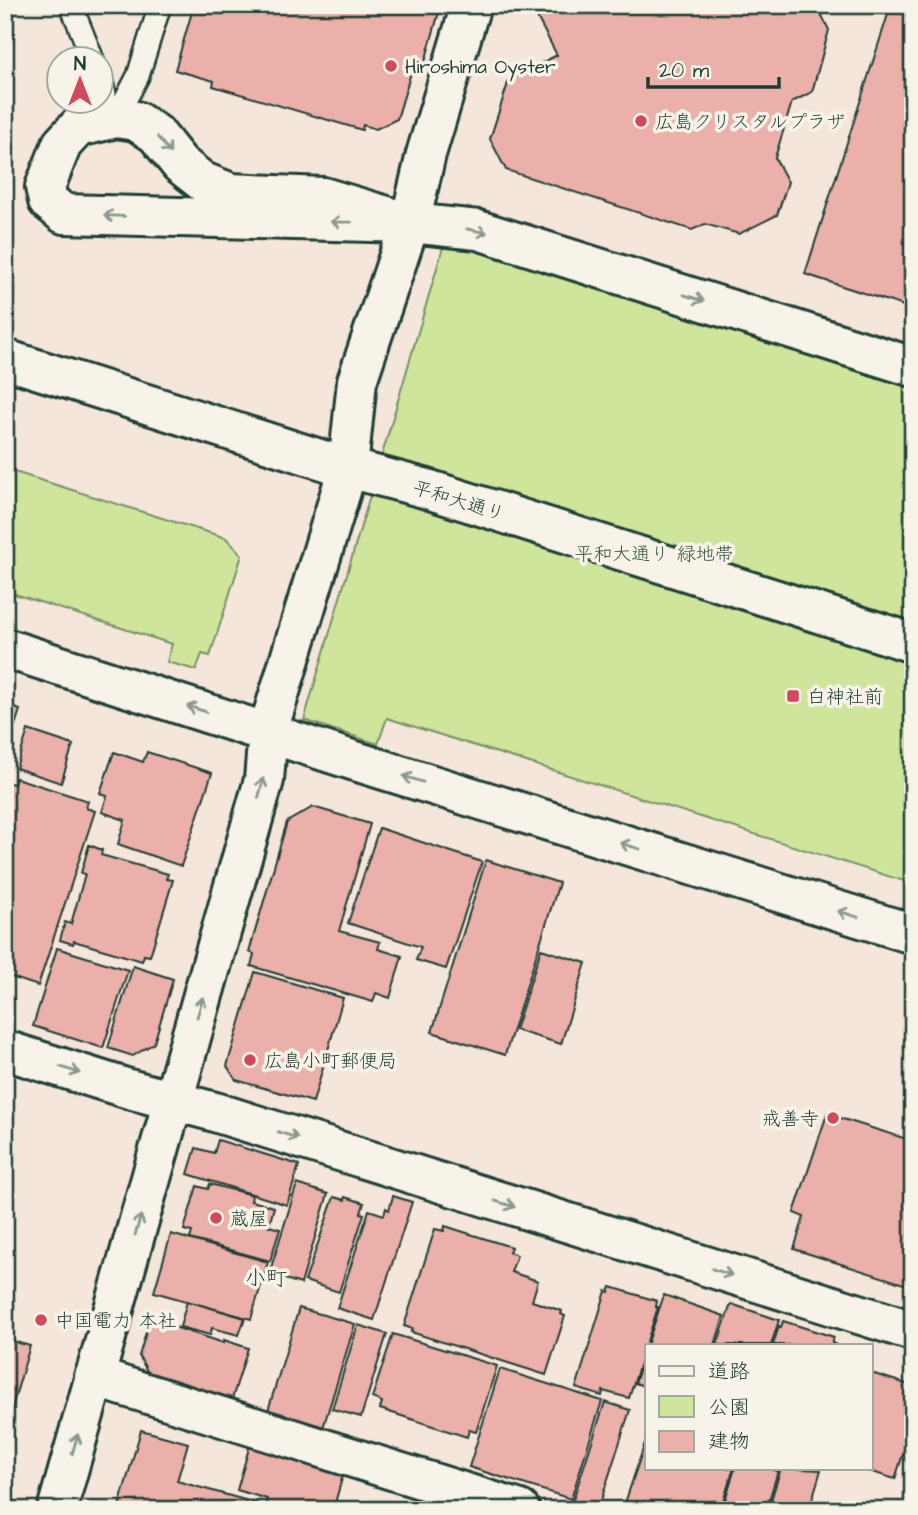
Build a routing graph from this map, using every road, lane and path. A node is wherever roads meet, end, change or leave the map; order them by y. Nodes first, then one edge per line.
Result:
1 (71, 5) edge
2 (160, 5) edge
3 (471, 5) edge
4 (87, 46) edge
5 (116, 98) edge
6 (116, 111) edge
7 (94, 116) edge
8 (410, 223) junction
9 (5, 359) edge
10 (913, 367) edge
11 (348, 468) junction
12 (913, 643) edge
13 (5, 648) edge
14 (268, 731) junction
15 (913, 934) edge
16 (5, 1050) edge
17 (174, 1101) junction
18 (913, 1332) edge
19 (93, 1377) junction
20 (57, 1510) edge
21 (520, 1510) edge

1 - 4 lane
2 - 5 lane
3 - 8 street
6 -> 8 street
8 -> 7 street
8 -> 10 street
8 - 11 street
9 - 11 street, 平和大通り
11 - 12 street, 平和大通り
11 - 14 street
14 -> 13 street
15 -> 14 street
17 -> 14 street
16 -> 17 street
17 -> 18 street
19 -> 17 street
20 -> 19 street
19 - 21 street

